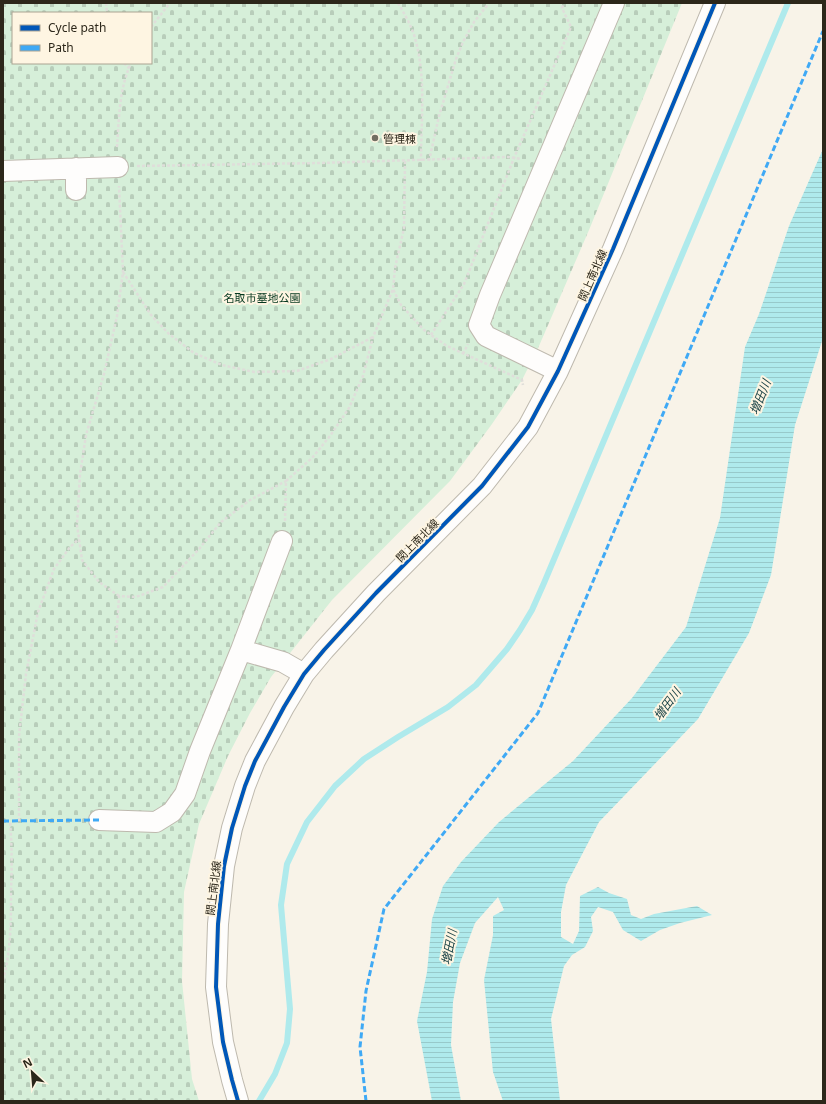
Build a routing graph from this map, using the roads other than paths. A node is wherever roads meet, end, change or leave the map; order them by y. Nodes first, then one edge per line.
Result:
1 (614, 3) edge
2 (715, 3) edge
3 (118, 167) road end
4 (76, 168) junction
5 (3, 171) edge
6 (76, 190) dead end
7 (558, 371) junction
8 (282, 541) road end
9 (241, 650) junction
10 (304, 674) junction
11 (100, 820) dead end
12 (238, 1101) edge

1 - 7 street
2 - 7 street, 閖上南北線
3 - 4 street
4 - 5 street
4 - 6 street
7 - 10 street, 閖上南北線
8 - 9 street
9 - 10 street
9 - 11 street
10 - 12 street, 閖上南北線

